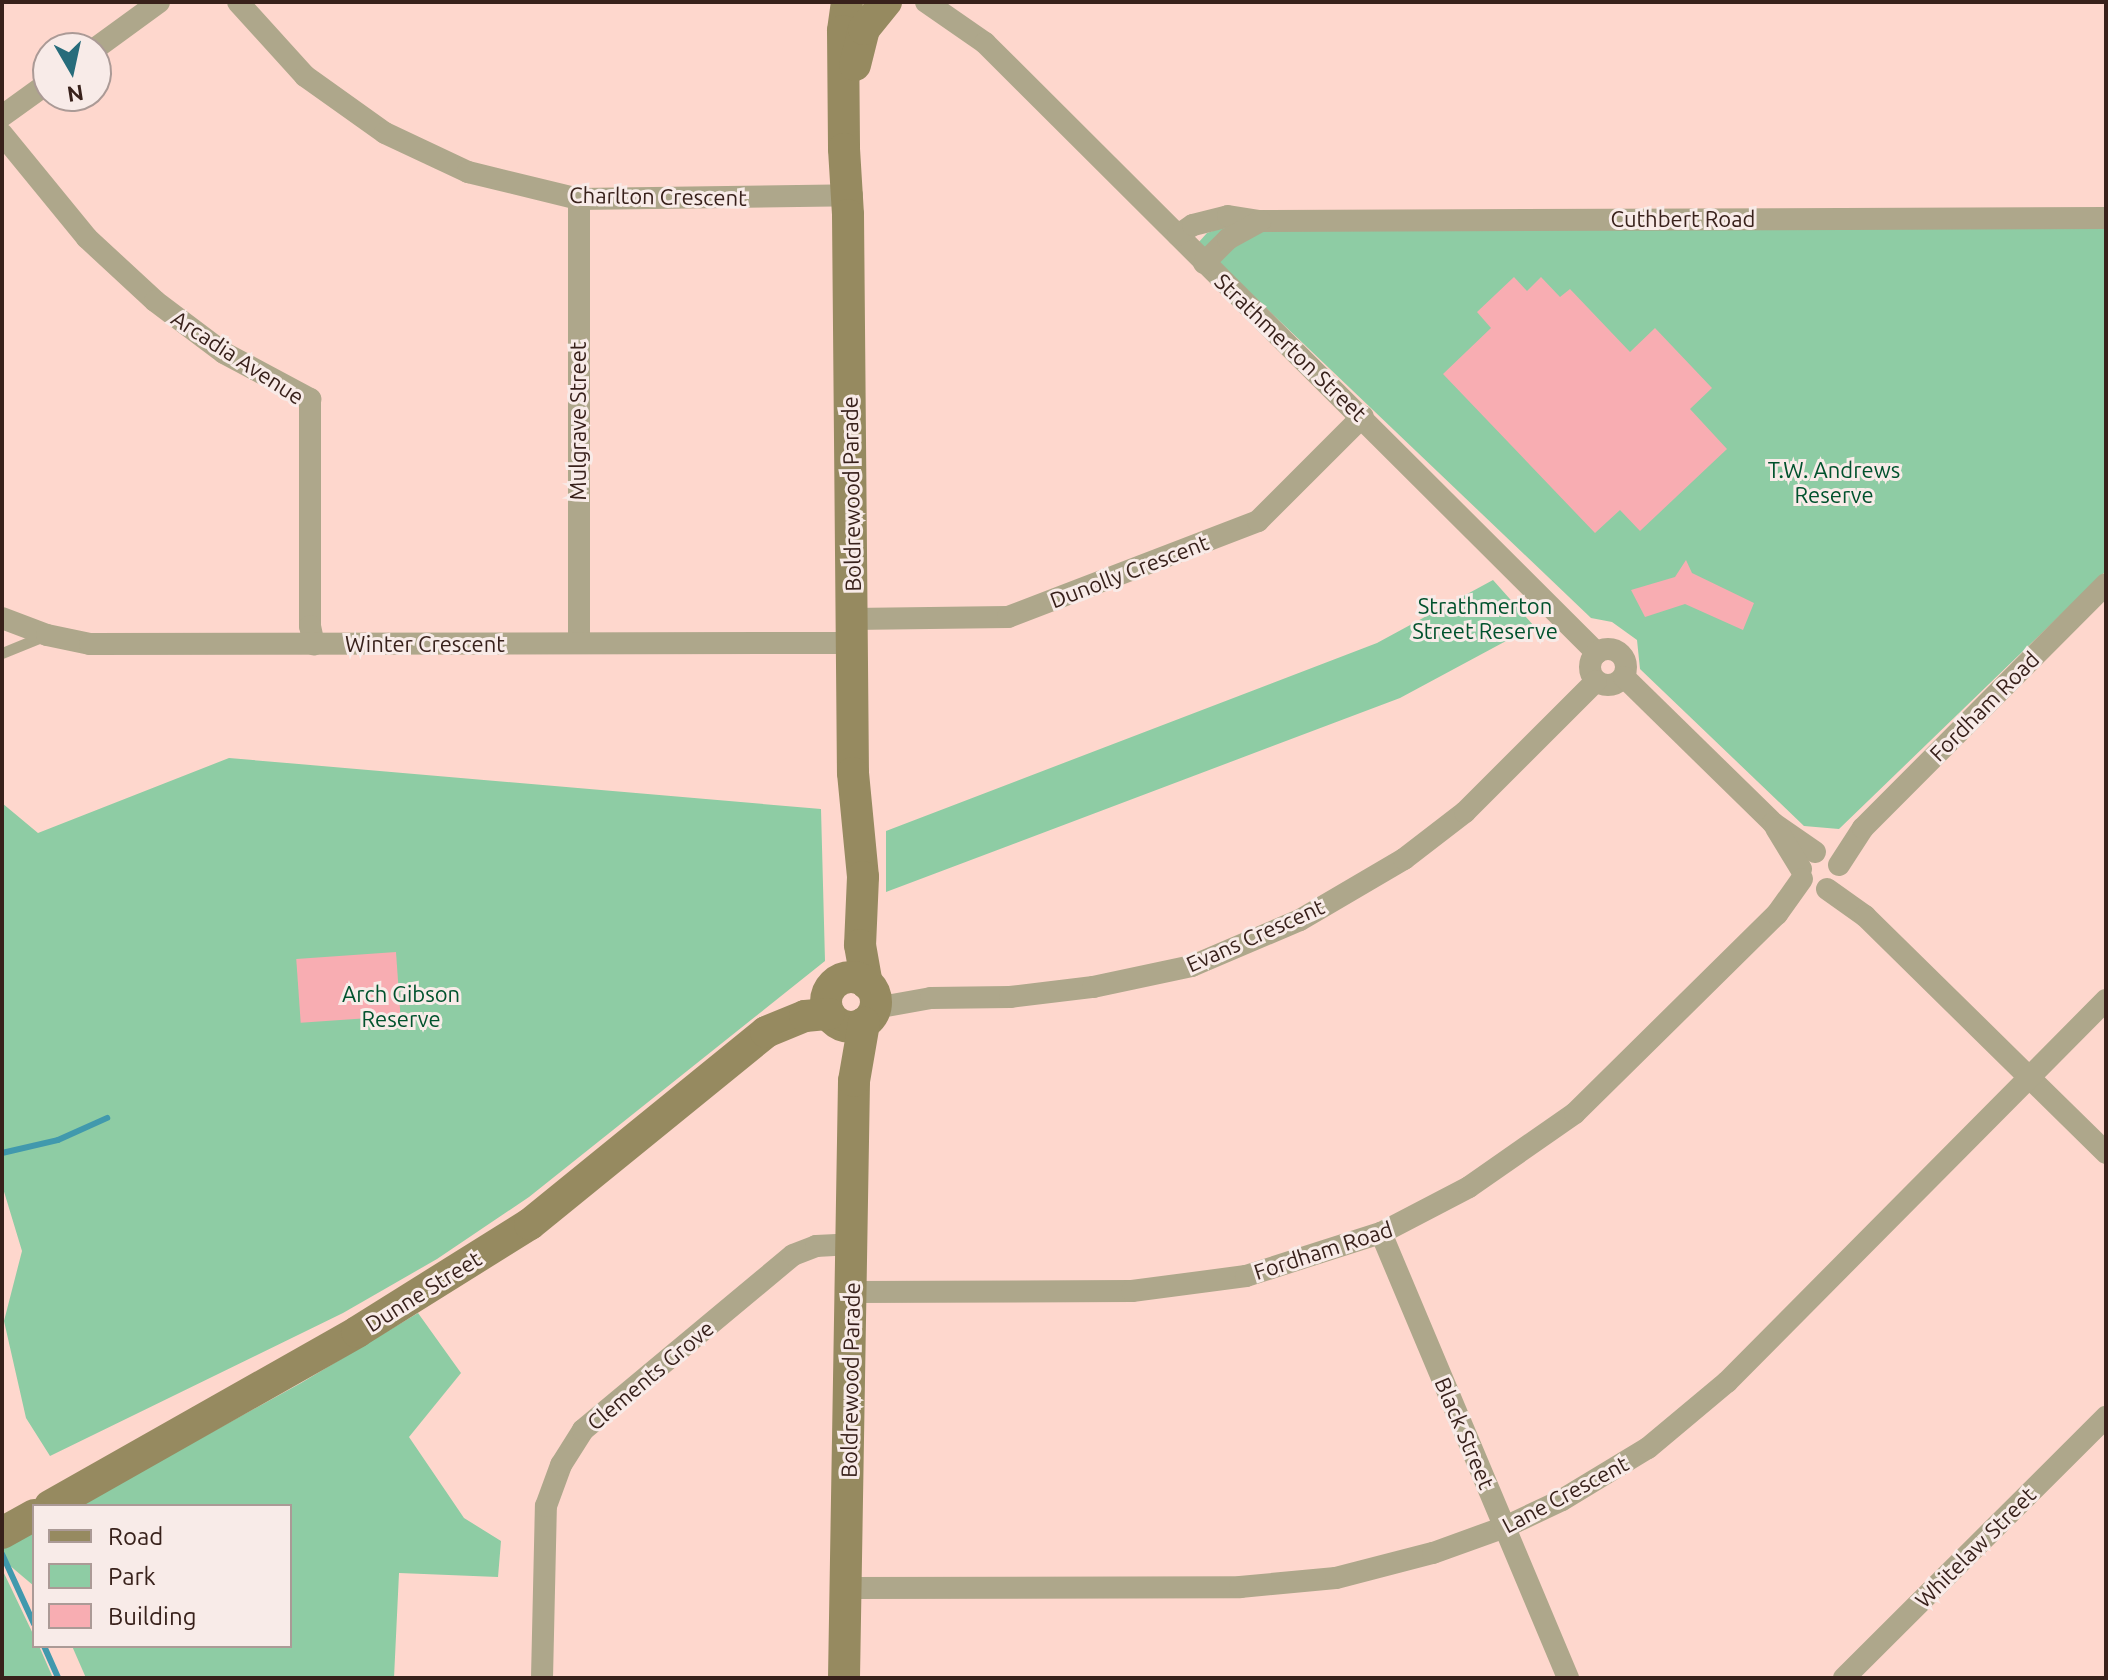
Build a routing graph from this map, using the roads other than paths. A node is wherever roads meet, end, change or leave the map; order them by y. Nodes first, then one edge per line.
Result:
1 (159, 2) edge
2 (238, 2) edge
3 (847, 2) edge
4 (886, 2) edge
5 (926, 2) edge
6 (957, 2) edge
7 (112, 36) edge
8 (985, 43) junction
9 (32, 94) edge
10 (2, 116) edge
11 (2, 134) edge
12 (579, 199) junction
13 (848, 202) junction
14 (2106, 218) edge
15 (1260, 221) junction
16 (1178, 235) junction
17 (1204, 263) junction
18 (1363, 416) junction
19 (2106, 584) edge
20 (2, 618) edge
21 (852, 631) junction
22 (47, 635) junction
23 (579, 643) junction
24 (314, 645) junction
25 (2, 653) edge
26 (1597, 653) junction
27 (1624, 677) junction
28 (1596, 681) junction
29 (1820, 871) junction
30 (853, 1000) junction
31 (2106, 1000) edge
32 (2029, 1078) junction
33 (2106, 1153) edge
34 (1381, 1233) junction
35 (852, 1244) junction
36 (852, 1292) junction
37 (2106, 1417) edge
38 (53, 1504) edge
39 (32, 1516) edge
40 (1505, 1527) junction
41 (2, 1533) edge
42 (846, 1588) junction
43 (542, 1678) edge
44 (844, 1678) edge
45 (1568, 1678) edge
46 (1844, 1678) edge

1 - 7 street
2 - 12 street, Charlton Crescent
3 - 13 main road, Boldrewood Parade
4 - 13 main road, Boldrewood Parade
5 - 8 street, Strathmerton Street
6 - 8 street, Strathmerton Street
8 - 16 street, Strathmerton Street
9 - 10 street
11 - 24 street, Arcadia Avenue
12 - 13 street, Charlton Crescent
12 - 23 street, Mulgrave Street
13 - 21 main road, Boldrewood Parade
14 - 15 street, Cuthbert Road
15 - 16 street, Cuthbert Road
15 - 17 street
16 - 17 street, Strathmerton Street
17 - 18 street, Strathmerton Street
18 - 21 street, Dunolly Crescent
18 - 26 street, Strathmerton Street
19 - 29 street, Fordham Road
20 - 22 street, Winter Crescent
21 - 23 street, Winter Crescent
21 - 30 main road, Boldrewood Parade
22 - 24 street, Winter Crescent
22 - 25 lane
23 - 24 street, Winter Crescent
26 - 27 street
26 - 28 street
27 - 28 street
27 - 29 street
28 - 30 street, Evans Crescent
29 - 32 street
29 - 34 street, Fordham Road
30 - 35 main road, Boldrewood Parade
30 - 38 main road, Dunne Street
31 - 32 street, Lane Crescent
32 - 33 street
32 - 40 street, Lane Crescent
34 - 36 street, Fordham Road
34 - 40 street, Black Street
35 - 36 main road, Boldrewood Parade
35 - 43 street, Clements Grove
36 - 42 main road, Boldrewood Parade
37 - 46 street, Whitelaw Street
39 - 41 main road, Dunne Street
40 - 42 street, Lane Crescent
40 - 45 street, Black Street
42 - 44 main road, Boldrewood Parade

